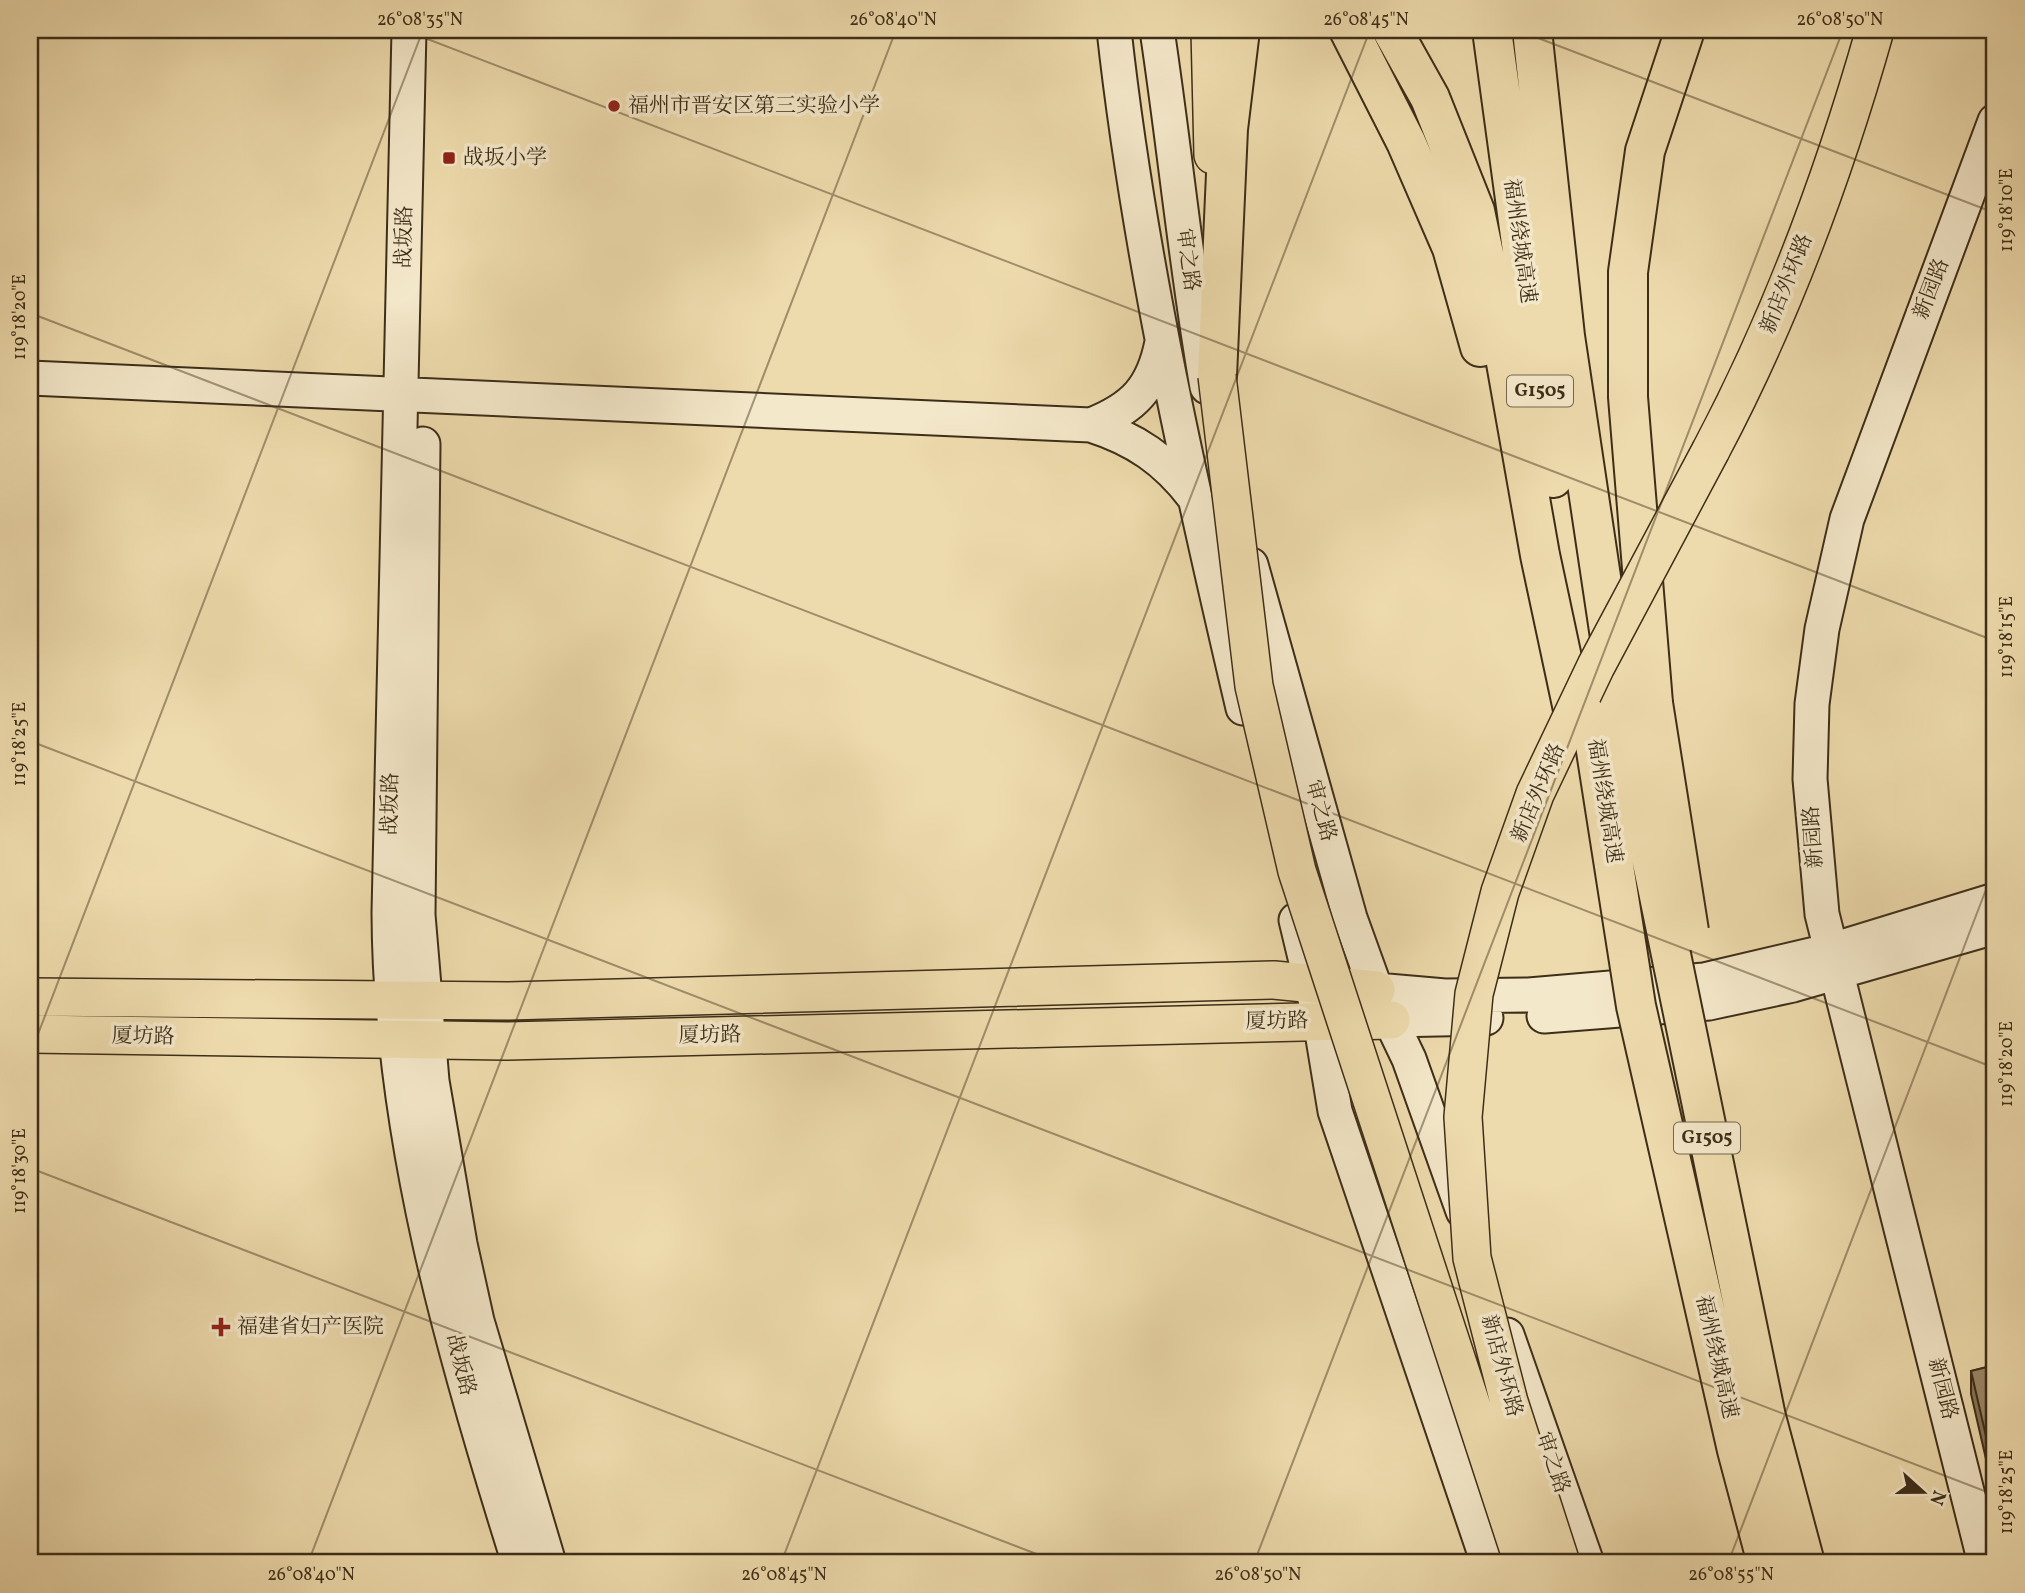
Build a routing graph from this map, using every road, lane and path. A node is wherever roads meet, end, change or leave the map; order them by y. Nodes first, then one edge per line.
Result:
1 (409, 30) edge
2 (429, 30) edge
3 (1114, 30) edge
4 (1157, 30) edge
5 (1210, 30) edge
6 (1240, 30) edge
7 (1349, 30) edge
8 (1392, 30) edge
9 (1685, 30) edge
10 (1875, 30) edge
11 (1533, 43) edge
12 (1493, 46) edge
13 (1995, 121) edge
14 (1164, 333) junction
15 (1217, 376) junction
16 (30, 378) edge
17 (413, 396) junction
18 (1091, 425) junction
19 (1197, 500) junction
20 (1540, 555) junction
21 (1610, 713) junction
22 (1995, 900) edge
23 (1995, 928) edge
24 (1835, 961) junction
25 (1313, 985) junction
26 (30, 997) edge
27 (408, 1001) junction
28 (1384, 1005) junction
29 (1320, 1020) junction
30 (30, 1034) edge
31 (413, 1041) junction
32 (519, 1563) edge
33 (549, 1563) edge
34 (1488, 1563) edge
35 (1523, 1563) edge
36 (1561, 1563) edge
37 (1587, 1563) edge
38 (1767, 1563) edge
39 (1805, 1563) edge
40 (1985, 1563) edge

1 - 17 main road, 战坂路
2 - 17 main road, 战坂路
3 - 14 main road, 审之路
4 - 28 main road, 审之路
5 - 15 main road, 新店外环路
6 - 15 highway
7 - 20 highway
8 - 20 highway
9 - 21 highway
10 - 36 main road, 新店外环路, bridge
11 - 21 highway, 福州绕城高速 / G1505
12 - 21 highway, 福州绕城高速 / G1505
13 - 24 main road, 新园路
14 - 18 main road
14 - 19 main road, 审之路
15 - 35 main road, 新店外环路, bridge
16 - 17 main road
17 - 18 main road
17 - 27 main road, 战坂路
18 - 19 main road
19 - 25 main road, 审之路
20 - 21 highway
21 - 38 highway, 福州绕城高速 / G1505, bridge
21 - 39 highway, 福州绕城高速 / G1505, bridge
22 - 24 main road
23 - 24 main road
24 - 28 main road
24 - 40 main road, 新园路
25 - 27 main road, 厦坊路
25 - 28 main road, 厦坊路
25 - 29 main road, 审之路
26 - 27 main road, 厦坊路
27 - 31 main road, 战坂路
28 - 29 main road, 厦坊路
28 - 37 main road, 审之路
29 - 31 main road, 厦坊路
29 - 34 main road, 审之路
30 - 31 main road, 厦坊路
31 - 32 main road, 战坂路
31 - 33 main road, 战坂路

